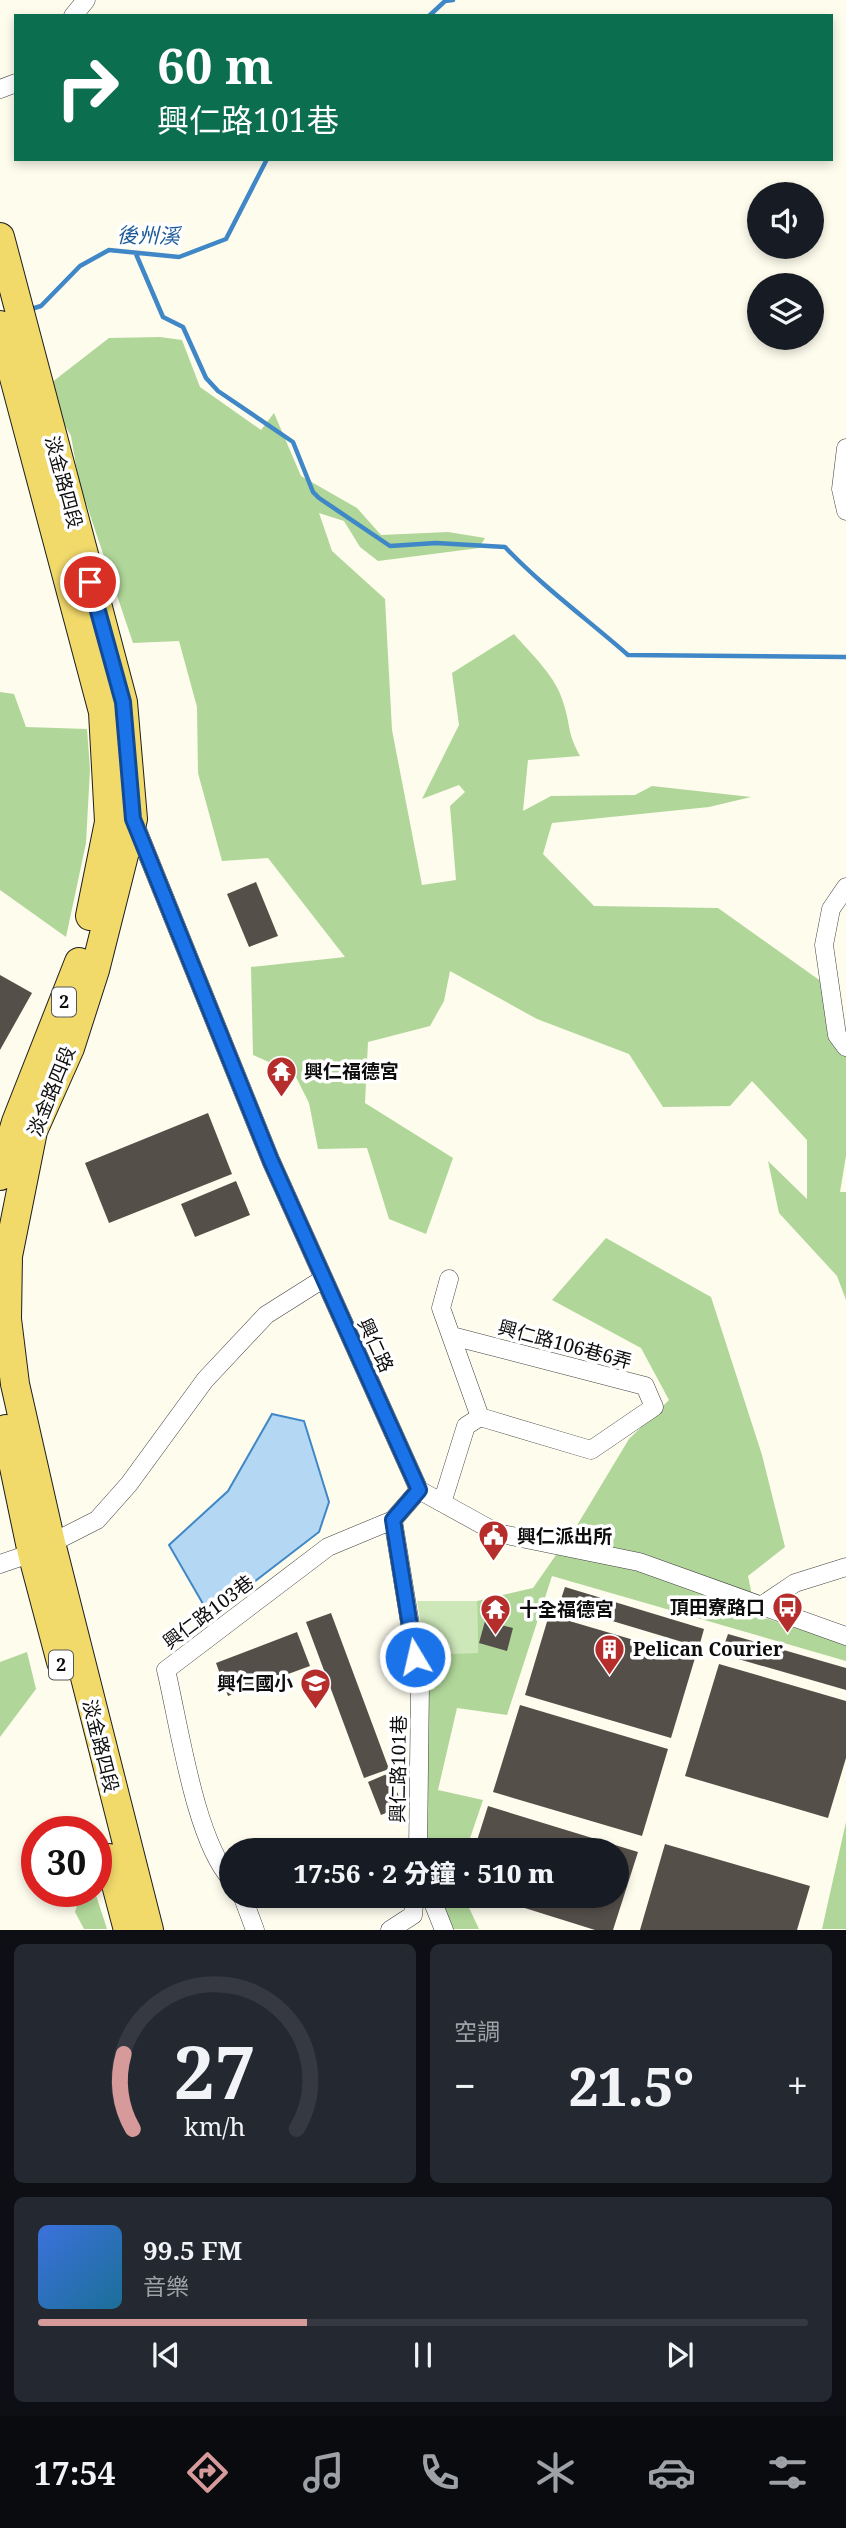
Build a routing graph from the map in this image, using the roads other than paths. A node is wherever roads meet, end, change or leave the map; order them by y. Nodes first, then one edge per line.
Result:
1 (86, 0) edge
2 (75, 14) edge
3 (0, 237) edge
4 (11, 336) edge
5 (846, 448) edge
6 (846, 511) edge
7 (121, 821) junction
8 (846, 887) edge
9 (846, 1047) edge
10 (0, 1176) edge
11 (323, 1279) junction
12 (449, 1279) dead end
13 (452, 1336) junction
14 (0, 1399) edge
15 (480, 1417) junction
16 (419, 1490) junction
17 (442, 1503) junction
18 (393, 1520) junction
19 (41, 1548) junction
20 (0, 1564) edge
21 (846, 1567) edge
22 (761, 1606) junction
23 (846, 1636) edge
24 (418, 1838) edge
25 (219, 1863) edge
26 (247, 1908) edge
27 (414, 1908) edge
28 (435, 1908) edge
29 (128, 1930) edge
30 (149, 1930) edge
31 (255, 1930) edge
32 (390, 1930) edge
33 (444, 1930) edge

1 - 2 street
3 - 4 main road, 2
4 - 7 main road, 淡金路四段 / 2
5 - 6 street
7 - 10 main road, 淡金路四段 / 2
7 - 11 street, 興仁路
7 - 19 main road, 淡金路四段 / 2
8 - 9 street
11 - 16 street, 興仁路
11 - 19 street
12 - 13 street
13 - 15 street
13 - 15 street, 興仁路106巷6弄
14 - 19 main road, 淡金路四段 / 2
15 - 17 street
16 - 17 street
16 - 18 street
17 - 22 street
18 - 24 street, 興仁路101巷
18 - 25 street, 興仁路103巷
19 - 20 street
19 - 29 main road, 淡金路四段 / 2
19 - 30 main road, 淡金路四段 / 2
21 - 22 street
22 - 23 street
26 - 31 street
27 - 32 street
28 - 33 street

